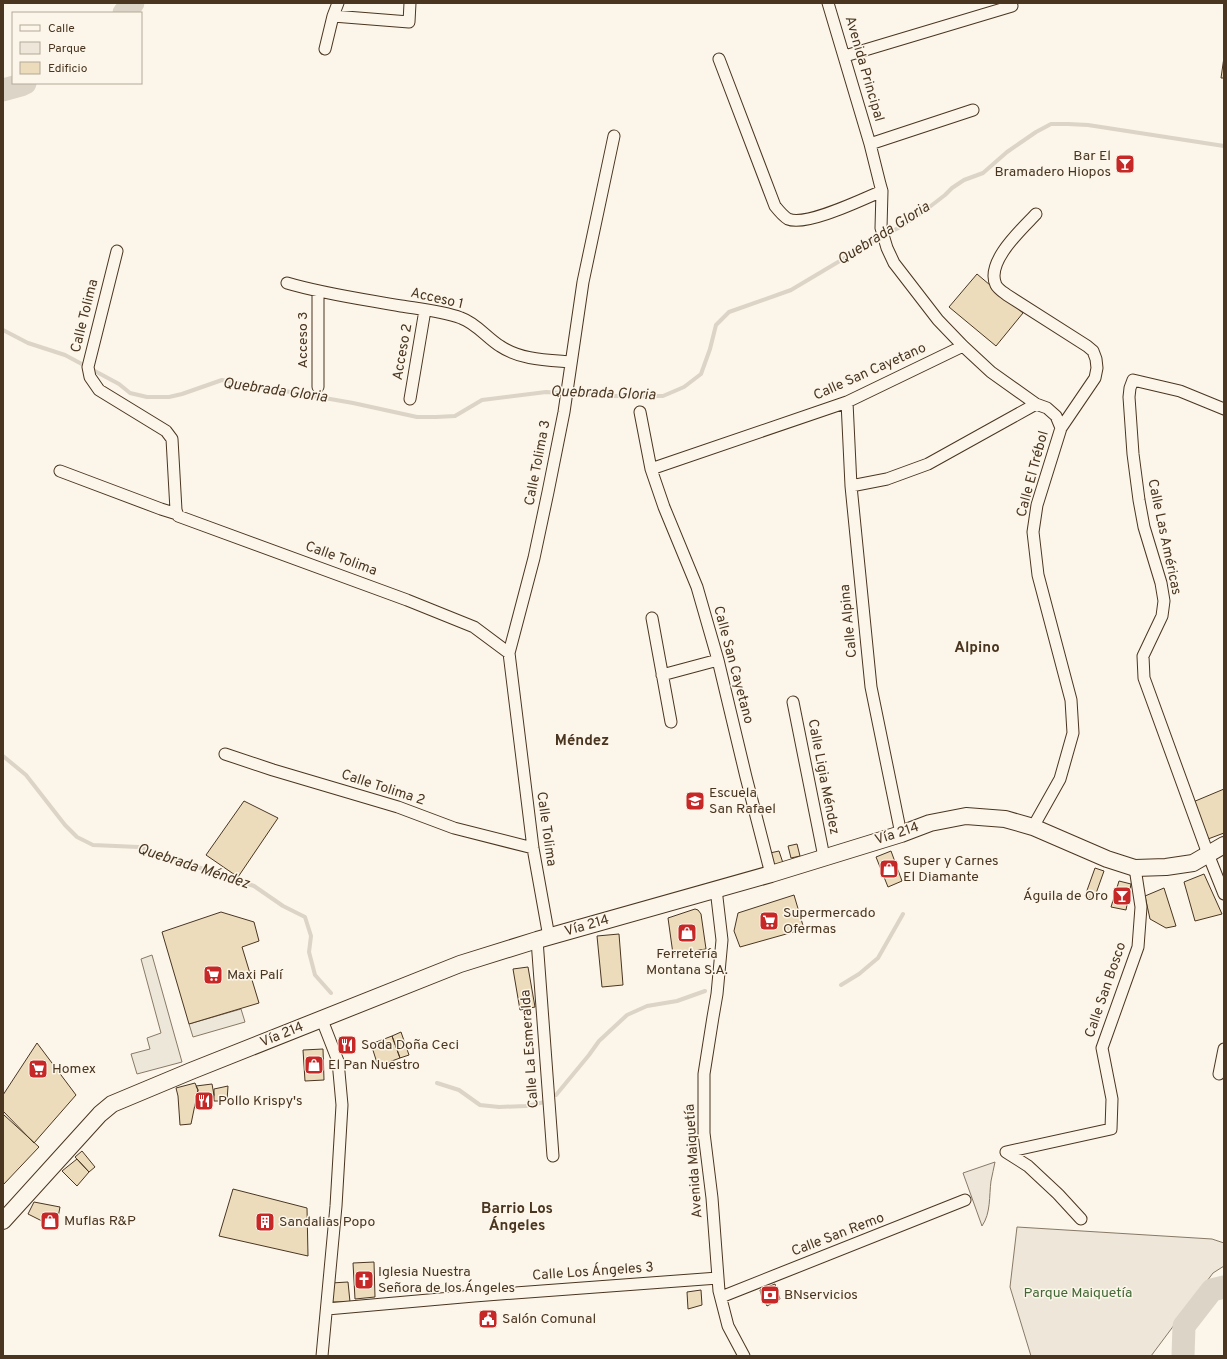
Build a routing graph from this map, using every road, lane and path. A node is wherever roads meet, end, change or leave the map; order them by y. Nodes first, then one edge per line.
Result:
1 (338, 3) edge
2 (410, 3) edge
3 (828, 3) edge
4 (1012, 6) dead end
5 (333, 16) junction
6 (325, 49) dead end
7 (845, 56) junction
8 (719, 59) dead end
9 (974, 110) dead end
10 (614, 136) dead end
11 (870, 144) junction
12 (882, 191) junction
13 (1036, 214) dead end
14 (117, 251) dead end
15 (287, 284) dead end
16 (318, 292) junction
17 (425, 310) junction
18 (963, 346) junction
19 (571, 362) junction
20 (318, 388) dead end
21 (410, 399) dead end
22 (846, 402) junction
23 (1036, 404) junction
24 (1224, 409) edge
25 (640, 412) dead end
26 (1061, 428) junction
27 (651, 468) junction
28 (60, 471) dead end
29 (851, 486) junction
30 (176, 514) junction
31 (652, 618) dead end
32 (509, 653) junction
33 (718, 660) junction
34 (662, 675) junction
35 (793, 702) dead end
36 (671, 722) dead end
37 (225, 754) dead end
38 (1033, 827) junction
39 (901, 834) junction
40 (1224, 846) edge
41 (533, 848) junction
42 (1208, 854) junction
43 (824, 858) junction
44 (1135, 868) junction
45 (771, 874) junction
46 (716, 889) junction
47 (1224, 894) edge
48 (543, 938) junction
49 (322, 1020) junction
50 (1224, 1049) edge
51 (1219, 1074) dead end
52 (554, 1156) dead end
53 (966, 1200) dead end
54 (1081, 1218) dead end
55 (3, 1221) edge
56 (718, 1278) junction
57 (721, 1297) junction
58 (327, 1309) junction
59 (322, 1356) edge
60 (744, 1356) edge

1 - 5 street
2 - 5 street
3 - 7 street, Avenida Principal
4 - 7 street
5 - 6 street
7 - 11 street, Avenida Principal
8 - 12 street
9 - 11 street
10 - 19 street, Calle Tolima 3
11 - 12 street, Calle El Trébol
12 - 18 street, Calle El Trébol
13 - 26 street
14 - 30 street, Calle Tolima
15 - 16 street, Acceso 1
16 - 17 street, Acceso 1
16 - 20 street, Acceso 3
17 - 19 street, Acceso 1
17 - 21 street, Acceso 2
18 - 22 street, Calle San Cayetano
18 - 23 street, Calle El Trébol
19 - 32 street, Calle Tolima 3
22 - 27 street, Calle San Cayetano
22 - 29 street, Calle Alpina
23 - 26 street, Calle El Trébol
23 - 29 street
24 - 42 street, Calle Las Américas
25 - 27 street, Calle San Cayetano
26 - 38 street, Calle El Trébol
27 - 33 street, Calle San Cayetano
28 - 30 street
29 - 39 street, Calle Alpina
30 - 32 street, Calle Tolima
31 - 34 street
32 - 41 street, Calle Tolima
33 - 34 street
33 - 45 street, Calle San Cayetano
34 - 36 street
35 - 43 street, Calle Ligia Méndez
37 - 41 street, Calle Tolima 2
38 - 39 main road, Vía 214
38 - 44 main road, Vía 214
39 - 43 main road, Vía 214
40 - 42 main road, Vía 214
41 - 48 street, Calle Tolima
42 - 44 main road, Vía 214
42 - 47 street, Calle Las Américas
43 - 45 main road, Vía 214
44 - 54 street, Calle San Bosco
45 - 46 main road, Vía 214
46 - 48 main road, Vía 214
46 - 56 street, Avenida Maiquetía
48 - 49 main road, Vía 214
48 - 52 street, Calle La Esmeralda
49 - 55 main road, Vía 214
49 - 58 street
50 - 51 street
53 - 57 street, Calle San Remo
56 - 57 street, Avenida Maiquetía
56 - 58 street, Calle Los Ángeles 3
57 - 60 street, Avenida Maiquetía
58 - 59 street

